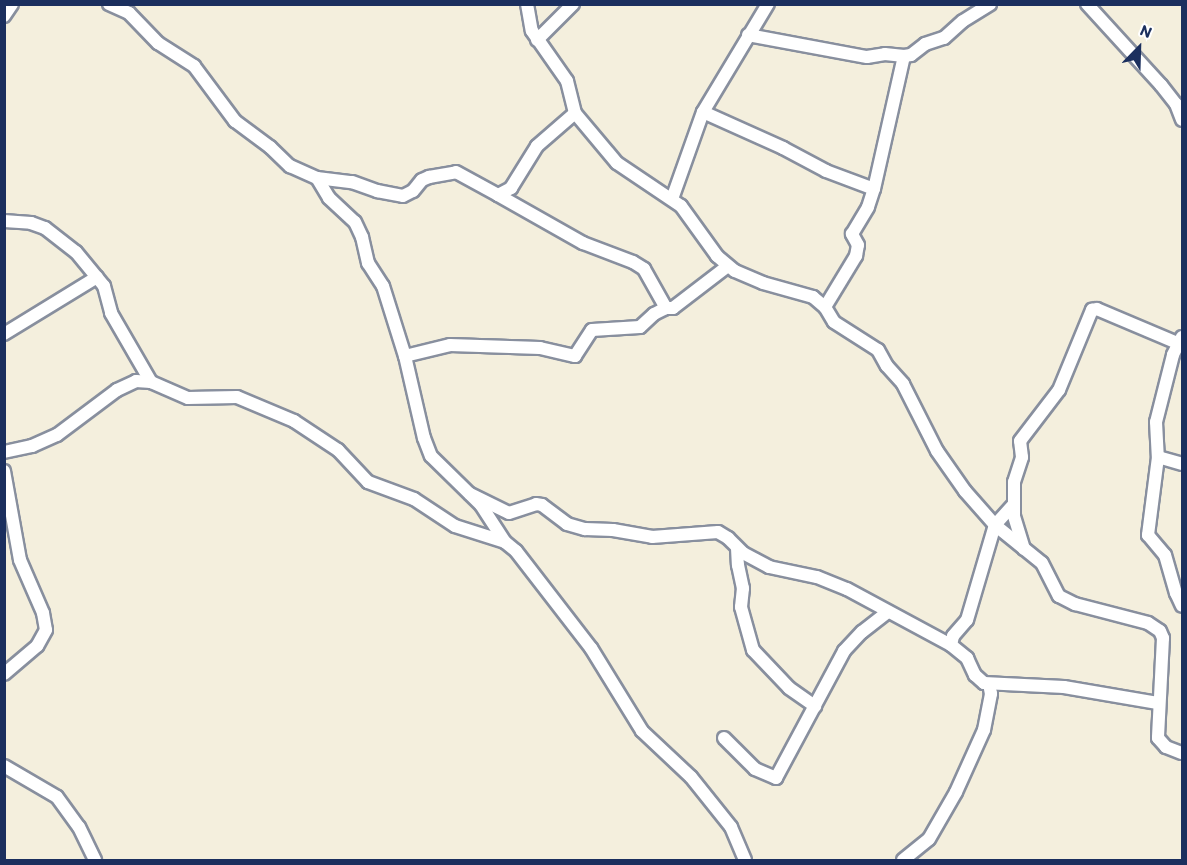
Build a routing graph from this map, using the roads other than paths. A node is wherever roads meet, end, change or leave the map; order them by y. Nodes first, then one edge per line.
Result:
1 (12, 4) edge
2 (109, 4) edge
3 (527, 4) edge
4 (573, 4) edge
5 (768, 4) edge
6 (990, 4) edge
7 (1087, 4) edge
8 (4, 16) edge
9 (748, 35) junction
10 (537, 40) junction
11 (904, 56) junction
12 (703, 112) junction
13 (575, 113) junction
14 (1182, 120) edge
15 (317, 178) junction
16 (874, 189) junction
17 (498, 195) junction
18 (672, 199) junction
19 (4, 221) edge
20 (728, 266) junction
21 (97, 277) junction
22 (825, 307) junction
23 (666, 308) junction
24 (4, 334) edge
25 (1180, 340) edge
26 (405, 356) junction
27 (151, 382) junction
28 (4, 452) edge
29 (1158, 457) junction
30 (1182, 464) edge
31 (4, 471) edge
32 (470, 494) junction
33 (1014, 504) junction
34 (995, 525) junction
35 (505, 542) junction
36 (737, 548) junction
37 (1024, 549) junction
38 (1182, 606) edge
39 (888, 612) junction
40 (951, 645) junction
41 (4, 674) edge
42 (989, 684) junction
43 (1158, 703) junction
44 (815, 706) junction
45 (724, 738) dead end
46 (1182, 753) edge
47 (4, 766) edge
48 (95, 861) edge
49 (745, 861) edge
50 (903, 861) edge

1 - 8 street
2 - 15 street
3 - 10 street
4 - 10 street
5 - 9 street
6 - 11 street
7 - 14 street
9 - 11 street
9 - 12 street
10 - 13 street
11 - 16 street
12 - 16 street
12 - 18 street
13 - 17 street
13 - 18 street
15 - 17 street
15 - 26 street
16 - 22 street
17 - 23 street
18 - 20 street
19 - 21 street
20 - 22 street
20 - 23 street
21 - 24 street
21 - 27 street
22 - 34 street
23 - 26 street
25 - 29 street
25 - 33 street
26 - 32 street
27 - 28 street
27 - 35 street
29 - 30 street
29 - 38 street
31 - 41 street
32 - 35 street
32 - 36 street
33 - 34 street
33 - 37 street
34 - 37 street
34 - 40 street
35 - 49 street
36 - 39 street
36 - 44 street
37 - 43 street
39 - 40 street
39 - 44 street
40 - 42 street
42 - 43 street
42 - 50 street
43 - 46 street
44 - 45 street
47 - 48 street

